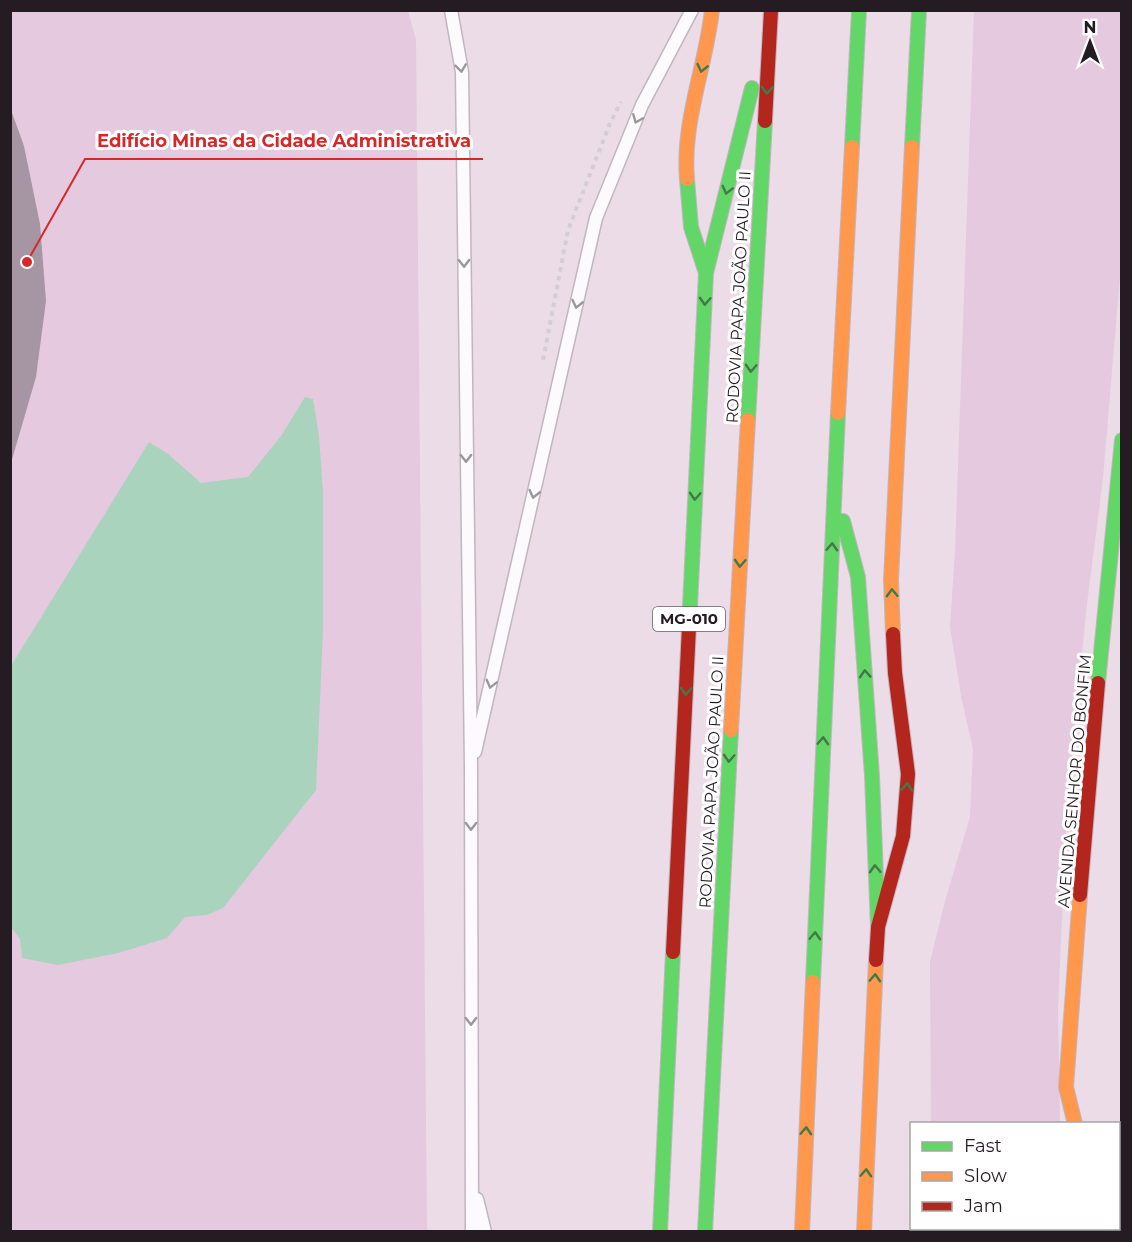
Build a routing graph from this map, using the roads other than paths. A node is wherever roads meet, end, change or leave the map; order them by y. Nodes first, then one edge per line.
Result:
1 (451, 10) edge
2 (692, 10) edge
3 (712, 10) edge
4 (771, 10) edge
5 (858, 10) edge
6 (919, 10) edge
7 (706, 273) junction
8 (1122, 440) edge
9 (834, 488) junction
10 (471, 767) junction
11 (878, 927) junction
12 (1075, 1122) edge
13 (472, 1180) junction
14 (472, 1232) edge
15 (485, 1232) edge
16 (660, 1232) edge
17 (705, 1232) edge
18 (801, 1232) edge
19 (864, 1232) edge

1 -> 10 lane
2 -> 10 lane
3 -> 7 main road, MG-010
4 -> 7 main road
4 -> 17 main road, RODOVIA PAPA JOÃO PAULO II / MG-010
5 - 9 main road
11 -> 6 main road
7 -> 16 main road, MG-010
8 - 12 main road, AVENIDA SENHOR DO BONFIM
11 -> 9 main road
18 -> 9 main road
10 -> 13 lane
19 -> 11 main road
13 - 14 lane
13 - 15 lane

